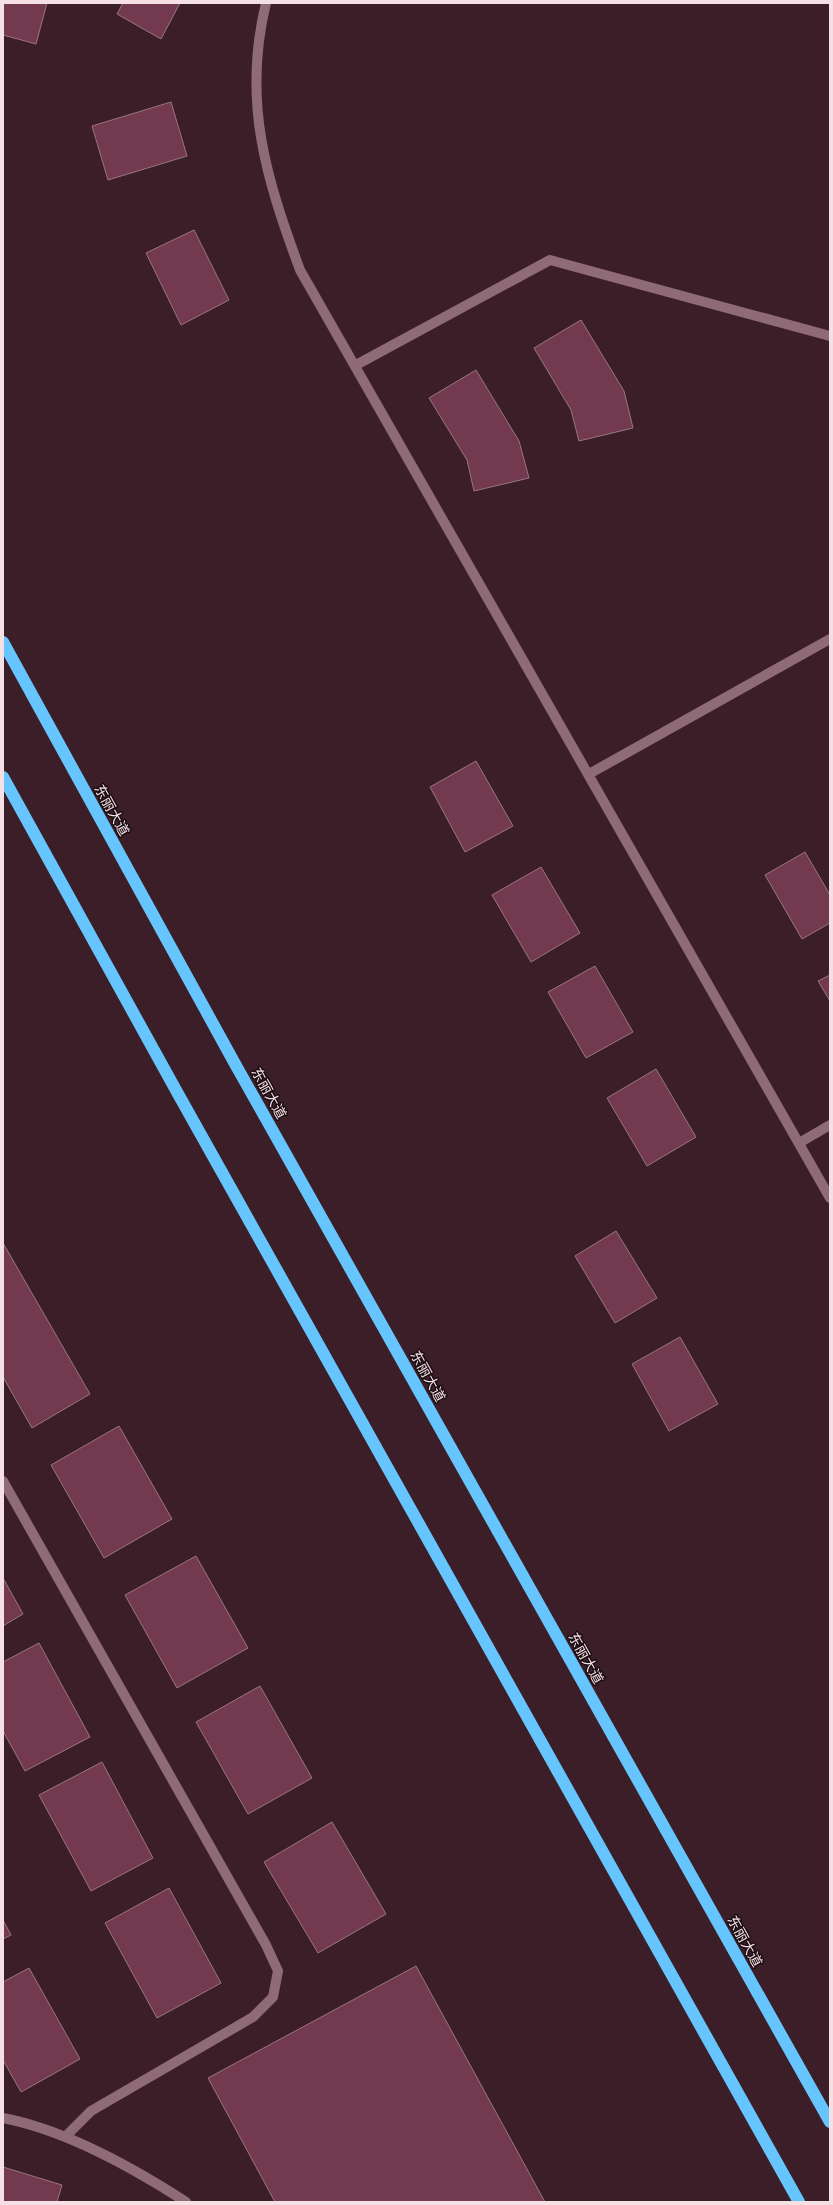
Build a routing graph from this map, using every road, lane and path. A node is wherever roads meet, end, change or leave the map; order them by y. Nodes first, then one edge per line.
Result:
1 (266, 3) edge
2 (830, 336) edge
3 (356, 365) junction
4 (830, 639) edge
5 (3, 642) edge
6 (589, 774) junction
7 (3, 777) edge
8 (830, 1125) edge
9 (799, 1143) junction
10 (830, 1198) edge
11 (3, 1481) edge
12 (3, 2118) edge
13 (830, 2122) edge
14 (65, 2137) junction
15 (186, 2202) edge
16 (799, 2202) edge

1 - 3 lane
2 - 3 lane
3 - 6 lane
4 - 6 lane
5 - 13 highway, 东丽大道
6 - 9 lane
7 - 16 highway
8 - 9 lane
9 - 10 lane
11 - 14 lane
12 - 14 lane
14 - 15 lane

